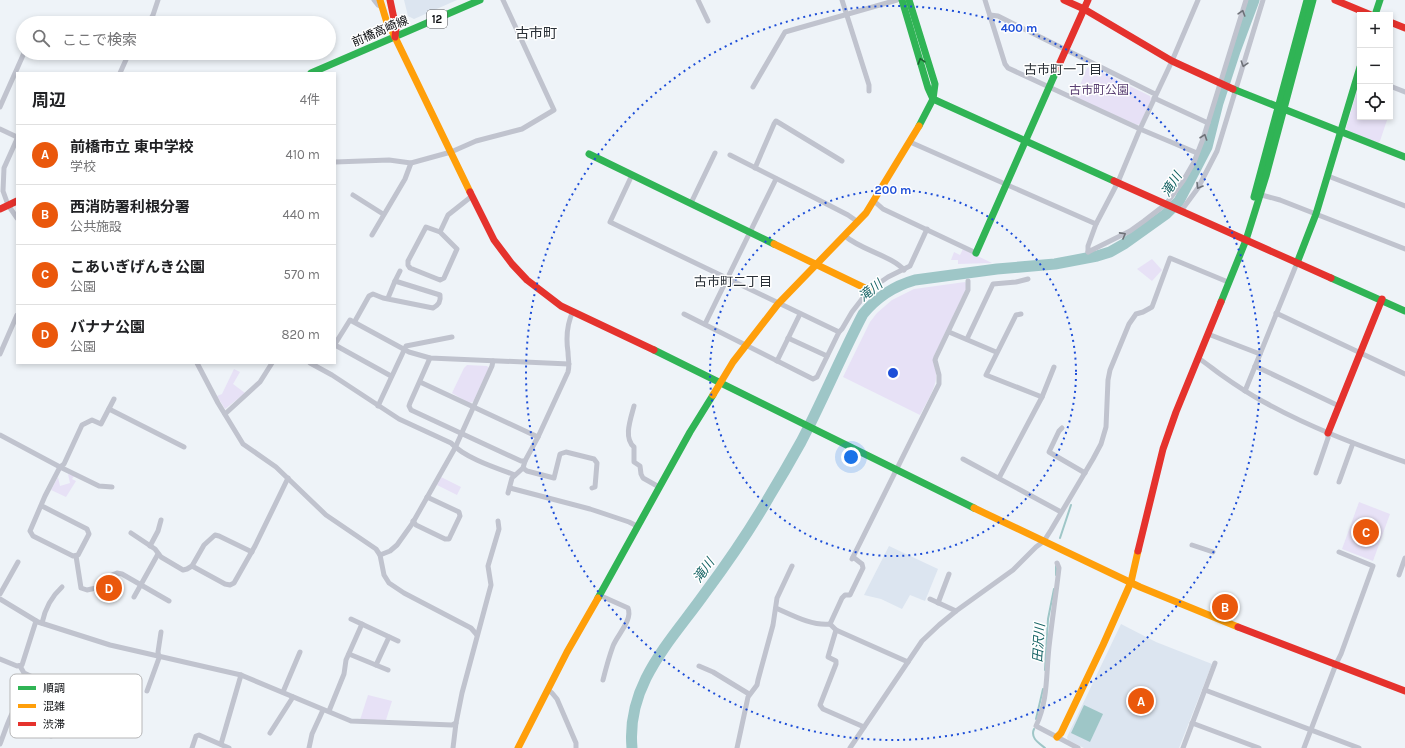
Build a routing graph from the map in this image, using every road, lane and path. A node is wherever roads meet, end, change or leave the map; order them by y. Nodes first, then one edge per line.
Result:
1 (158, 0) edge
2 (374, 0) edge
3 (480, 0) edge
4 (503, 0) edge
5 (698, 0) edge
6 (842, 0) edge
7 (897, 0) edge
8 (902, 0) edge
9 (909, 0) edge
10 (985, 0) edge
11 (1064, 0) edge
12 (1088, 0) edge
13 (1197, 0) edge
14 (1246, 0) edge
15 (1263, 0) edge
16 (1307, 0) edge
17 (1313, 0) edge
18 (1334, 0) edge
19 (1380, 0) edge
20 (391, 1) edge
21 (381, 3) edge
22 (1084, 9) junction
23 (1364, 12) edge
24 (1377, 12) edge
25 (846, 15) junction
26 (990, 15) junction
27 (152, 16) edge
28 (708, 21) dead end
29 (1393, 23) edge
30 (1405, 28) edge
31 (395, 37) junction
32 (1066, 49) junction
33 (21, 60) edge
34 (126, 60) edge
35 (1172, 61) junction
36 (17, 72) edge
37 (120, 72) edge
38 (313, 72) edge
39 (16, 74) edge
40 (1357, 78) edge
41 (1221, 84) junction
42 (753, 87) dead end
43 (1049, 87) junction
44 (1393, 87) edge
45 (1235, 90) junction
46 (869, 91) dead end
47 (1405, 92) edge
48 (1154, 96) junction
49 (933, 98) junction
50 (0, 106) edge
51 (1281, 108) junction
52 (1208, 123) junction
53 (0, 129) edge
54 (1140, 129) junction
55 (1341, 132) junction
56 (16, 137) edge
57 (16, 141) edge
58 (1026, 141) junction
59 (910, 142) junction
60 (450, 152) junction
61 (715, 153) dead end
62 (1197, 153) junction
63 (590, 154) dead end
64 (730, 155) dead end
65 (1405, 158) edge
66 (842, 161) dead end
67 (336, 162) edge
68 (411, 162) junction
69 (755, 168) junction
70 (632, 175) junction
71 (1328, 176) junction
72 (776, 179) junction
73 (1118, 182) junction
74 (1006, 184) junction
75 (1257, 194) junction
76 (353, 195) dead end
77 (472, 196) junction
78 (16, 201) edge
79 (874, 201) junction
80 (691, 203) junction
81 (1167, 204) junction
82 (8, 205) junction
83 (1405, 206) edge
84 (0, 209) edge
85 (1180, 210) junction
86 (383, 214) junction
87 (1316, 214) junction
88 (16, 217) edge
89 (858, 222) junction
90 (1096, 224) junction
91 (928, 229) junction
92 (440, 232) junction
93 (750, 232) junction
94 (372, 235) dead end
95 (845, 236) junction
96 (1246, 240) junction
97 (1405, 250) edge
98 (976, 253) joint
99 (1297, 263) junction
100 (815, 264) junction
101 (400, 270) dead end
102 (904, 270) junction
103 (727, 278) junction
104 (1028, 279) dead end
105 (395, 281) junction
106 (968, 281) dead end
107 (1228, 282) junction
108 (869, 290) junction
109 (388, 298) junction
110 (1382, 299) junction
111 (778, 304) junction
112 (1405, 311) edge
113 (573, 312) junction
114 (1276, 313) junction
115 (684, 314) dead end
116 (800, 314) junction
117 (1021, 314) dead end
118 (16, 317) edge
119 (355, 321) junction
120 (705, 324) junction
121 (838, 332) junction
122 (949, 332) junction
123 (1208, 334) junction
124 (452, 337) dead end
125 (788, 338) junction
126 (967, 339) junction
127 (336, 342) edge
128 (336, 345) edge
129 (745, 346) junction
130 (404, 349) junction
131 (996, 352) junction
132 (0, 354) edge
133 (1260, 354) junction
134 (1360, 354) junction
135 (827, 356) junction
136 (430, 358) junction
137 (1198, 358) junction
138 (777, 361) junction
139 (493, 362) junction
140 (198, 364) edge
141 (271, 364) edge
142 (312, 364) edge
143 (323, 364) edge
144 (569, 364) junction
145 (1255, 366) junction
146 (1054, 367) dead end
147 (320, 368) junction
148 (1405, 374) edge
149 (391, 376) junction
150 (420, 382) junction
151 (720, 382) junction
152 (1245, 391) junction
153 (1042, 397) junction
154 (114, 399) dead end
155 (378, 406) junction
156 (634, 406) dead end
157 (1339, 406) junction
158 (473, 407) junction
159 (109, 409) junction
160 (225, 414) junction
161 (1062, 428) dead end
162 (461, 433) junction
163 (1328, 433) junction
164 (0, 435) edge
165 (538, 437) junction
166 (1353, 443) junction
167 (184, 447) dead end
168 (455, 448) junction
169 (963, 459) dead end
170 (525, 461) junction
171 (1405, 462) edge
172 (60, 467) junction
173 (523, 468) junction
174 (896, 470) junction
175 (1085, 473) junction
176 (1316, 473) dead end
177 (515, 475) junction
178 (288, 478) junction
179 (999, 478) junction
180 (1339, 482) dead end
181 (112, 487) dead end
182 (660, 487) junction
183 (592, 488) dead end
184 (427, 497) junction
185 (42, 506) junction
186 (1061, 512) junction
187 (161, 520) dead end
188 (414, 521) junction
189 (498, 521) dead end
190 (638, 526) junction
191 (131, 533) dead end
192 (1044, 542) junction
193 (1192, 545) dead end
194 (150, 546) junction
195 (252, 552) junction
196 (1213, 552) dead end
197 (1339, 552) dead end
198 (158, 554) junction
199 (380, 555) junction
200 (76, 556) junction
201 (1405, 558) edge
202 (18, 562) dead end
203 (1057, 563) dead end
204 (192, 566) junction
205 (792, 566) dead end
206 (949, 574) dead end
207 (112, 575) dead end
208 (1399, 575) dead end
209 (1131, 582) junction
210 (141, 584) junction
211 (62, 587) dead end
212 (96, 588) dead end
213 (0, 594) edge
214 (600, 595) junction
215 (134, 597) dead end
216 (0, 599) edge
217 (169, 600) dead end
218 (930, 600) dead end
219 (938, 603) junction
220 (776, 608) junction
221 (956, 612) junction
222 (351, 619) dead end
223 (36, 621) junction
224 (42, 623) junction
225 (362, 624) junction
226 (830, 624) junction
227 (836, 630) junction
228 (161, 632) dead end
229 (477, 635) junction
230 (389, 637) junction
231 (398, 641) dead end
232 (300, 652) dead end
233 (349, 654) junction
234 (159, 657) junction
235 (0, 658) edge
236 (908, 662) junction
237 (1215, 663) dead end
238 (1336, 664) junction
239 (376, 665) junction
240 (20, 666) junction
241 (699, 666) dead end
242 (388, 670) dead end
243 (26, 674) edge
244 (241, 675) junction
245 (603, 680) dead end
246 (548, 690) junction
247 (1205, 690) junction
248 (147, 691) dead end
249 (1405, 691) edge
250 (283, 692) junction
251 (749, 694) junction
252 (293, 697) junction
253 (322, 710) junction
254 (329, 711) junction
255 (10, 719) edge
256 (1192, 723) junction
257 (456, 724) junction
258 (864, 727) junction
259 (1310, 730) junction
260 (270, 732) dead end
261 (1057, 737) junction
262 (0, 744) edge
263 (221, 744) junction
264 (192, 748) edge
265 (229, 748) edge
266 (309, 748) edge
267 (453, 748) edge
268 (518, 748) edge
269 (576, 748) edge
270 (737, 748) edge
271 (850, 748) edge
272 (1078, 748) edge
273 (1183, 748) edge
274 (1259, 748) edge
275 (1304, 748) edge
276 (1359, 748) edge

1 - 27 street
2 - 21 street
3 - 31 street, 前橋高崎線 / 12
4 - 60 street
5 - 28 street
6 - 25 street
7 - 25 street
49 -> 8 street
9 - 49 street
10 - 26 street
11 - 22 street
12 - 22 street
13 - 35 street
41 -> 14 street
15 -> 45 street
16 - 51 street
17 - 51 street
18 - 23 street
19 - 24 street
20 - 31 street
21 - 31 street
22 - 32 street
22 - 35 street
25 - 42 street
25 - 46 street
26 - 32 street
26 - 43 street
29 - 30 street
31 - 38 street, 前橋高崎線 / 12
31 - 60 street
32 - 43 street
32 - 48 street
33 - 36 street
34 - 37 street
35 - 41 street
35 - 48 street
39 - 50 street
40 - 55 street
41 - 45 street
41 - 52 street
43 - 54 street
43 - 58 street
44 - 47 street
45 - 51 street
45 -> 85 street
48 - 52 street
48 - 54 street
49 - 58 street
49 - 59 street
51 - 55 street
51 - 75 street
62 -> 52 street
53 - 56 street
54 - 62 street
54 - 73 street
55 - 65 street
55 - 71 street
57 - 82 street
58 - 73 street
58 - 74 street
59 - 74 street
59 - 79 street
60 - 68 street
60 - 77 street
61 - 80 street
62 - 81 street
63 - 70 street
64 - 69 street
66 - 69 street
67 - 68 street
68 - 86 street
69 - 72 street
70 - 80 street
70 - 103 street
71 - 83 street
71 - 87 street
72 - 89 street
72 - 93 street
73 - 81 street
73 - 90 street
74 - 90 street
74 - 98 street
75 - 87 street
75 - 96 street
76 - 86 street
77 - 92 street
77 - 113 street
78 - 82 street
79 - 89 street
79 - 91 street
80 - 93 street
81 - 85 street
90 -> 81 street
82 - 84 street
82 - 88 street
85 - 96 street
86 - 94 street
87 - 97 street
87 - 99 street
89 - 95 street
91 - 98 street
91 - 102 street
92 - 92 street
93 - 100 street
93 - 103 street
95 - 100 street
95 - 102 street
96 - 99 street
96 - 107 street
99 - 110 street
99 - 114 street
100 - 108 street
100 - 111 street
101 - 105 street
102 - 108 street
103 - 111 street
103 - 120 street
104 - 126 street
105 - 109 street
105 - 109 street
106 - 122 street
107 - 123 street
107 - 175 street
108 - 121 street
109 - 119 street
110 - 112 street
110 - 134 street
111 - 116 street
111 - 129 street
113 - 144 street
113 - 151 street
114 - 133 street
114 - 134 street
115 - 120 street
116 - 121 street
116 - 125 street
117 - 131 street
118 - 132 street
119 - 127 street
119 - 130 street
120 - 129 street
121 - 135 street
122 - 126 street
122 - 174 street
123 - 133 street
123 - 137 street
124 - 130 street
125 - 135 street
125 - 138 street
126 - 131 street
128 - 149 street
129 - 138 street
129 - 151 street
130 - 136 street
130 - 149 street
131 - 153 street
133 - 145 street
134 - 148 street
134 - 157 street
135 - 138 street
136 - 139 street
136 - 150 street
137 - 152 street
137 - 209 street
139 - 144 street
139 - 158 street
140 - 160 street
141 - 160 street
142 - 147 street
143 - 147 street
144 - 165 street
145 - 152 street
145 - 157 street
146 - 153 street
147 - 155 street
149 - 155 street
150 - 158 street
150 - 162 street
151 - 174 street
151 - 182 street
152 - 163 street
153 - 179 street
154 - 159 street
155 - 168 street
156 - 182 street
157 - 163 street
158 - 162 street
158 - 165 street
159 - 167 street
159 - 172 street
160 - 178 street
161 - 175 street
162 - 168 street
162 - 170 street
163 - 166 street
163 - 176 street
164 - 172 street
165 - 170 street
166 - 171 street
166 - 180 street
168 - 177 street
168 - 184 street
169 - 179 street
170 - 173 street
172 - 181 street
172 - 185 street
173 - 177 street
173 - 183 street
174 - 192 street
174 - 226 street
175 - 186 street
177 - 190 street
178 - 195 street
178 - 199 street
179 - 186 street
182 - 190 street
184 - 188 street
184 - 188 street
185 - 200 street
185 - 200 street
186 - 192 street
187 - 194 street
188 - 199 street
189 - 229 street
190 - 214 street
191 - 194 street
192 - 209 street
192 - 221 street
193 - 196 street
194 - 198 street
195 - 204 street
195 - 204 street
197 - 238 street
198 - 204 street
198 - 210 street
199 - 229 street
200 - 212 street
201 - 208 street
202 - 213 street
203 - 261 street
205 - 220 street
206 - 219 street
207 - 210 street
209 - 238 street
209 - 261 street
210 - 215 street
210 - 217 street
211 - 224 street
214 - 245 street
214 - 246 street
216 - 223 street
218 - 219 street
219 - 221 street
220 - 226 street
220 - 251 street
221 - 236 street
222 - 225 street
223 - 224 street
223 - 240 street
224 - 234 street
225 - 230 street
225 - 233 street
226 - 227 street
227 - 236 street
227 - 258 street
228 - 234 street
229 - 257 street
230 - 231 street
230 - 239 street
232 - 250 street
233 - 239 street
233 - 254 street
234 - 244 street
234 - 248 street
235 - 240 street
236 - 258 street
237 - 247 street
238 - 249 street
238 - 259 street
239 - 242 street
240 - 243 street
241 - 251 street
244 - 250 street
244 - 263 street
246 - 268 street
246 - 269 street
247 - 256 street
247 - 259 street
250 - 252 street
251 - 270 street
252 - 253 street
252 - 260 street
253 - 254 street
253 - 266 street
254 - 257 street
255 - 262 street
256 - 273 street
256 - 274 street
257 - 267 street
258 - 271 street
259 - 275 street
259 - 276 street
261 - 272 street
263 - 264 street
263 - 265 street

